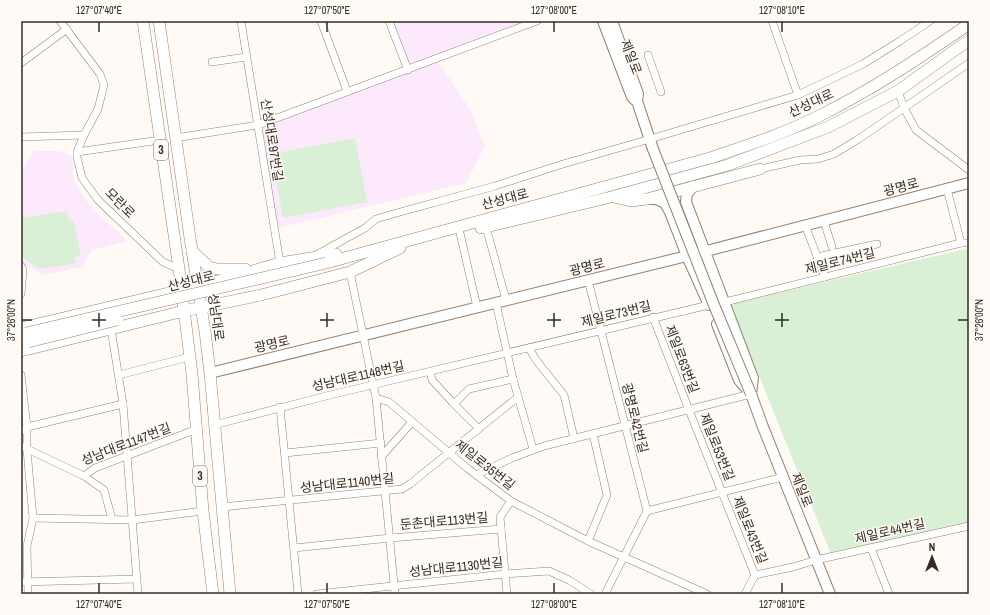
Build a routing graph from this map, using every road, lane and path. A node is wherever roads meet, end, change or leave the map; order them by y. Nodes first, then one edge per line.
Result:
1 (60, 21) edge
2 (143, 21) edge
3 (159, 21) edge
4 (241, 21) edge
5 (389, 21) edge
6 (537, 21) edge
7 (603, 21) edge
8 (612, 21) edge
9 (772, 21) edge
10 (928, 21) edge
11 (322, 23) edge
12 (523, 24) edge
13 (969, 24) edge
14 (67, 29) junction
15 (969, 40) edge
16 (648, 55) dead end
17 (246, 57) junction
18 (212, 62) dead end
19 (969, 63) edge
20 (21, 64) edge
21 (408, 70) junction
22 (347, 91) junction
23 (898, 91) junction
24 (661, 92) dead end
25 (798, 94) junction
26 (637, 101) junction
27 (904, 108) junction
28 (258, 125) junction
29 (84, 135) junction
30 (21, 137) edge
31 (176, 138) junction
32 (160, 140) junction
33 (652, 144) junction
34 (77, 152) junction
35 (760, 169) joint
36 (969, 170) edge
37 (969, 183) edge
38 (693, 186) junction
39 (947, 189) junction
40 (611, 197) junction
41 (647, 198) junction
42 (824, 220) junction
43 (805, 225) junction
44 (486, 227) junction
45 (460, 233) junction
46 (960, 243) junction
47 (969, 243) edge
48 (876, 244) dead end
49 (400, 245) junction
50 (832, 247) dead end
51 (192, 251) junction
52 (704, 251) junction
53 (687, 256) junction
54 (817, 257) junction
55 (307, 260) junction
56 (280, 263) junction
57 (21, 266) edge
58 (254, 271) junction
59 (350, 272) junction
60 (825, 277) junction
61 (180, 279) junction
62 (588, 280) junction
63 (198, 286) junction
64 (21, 294) edge
65 (506, 300) junction
66 (725, 302) junction
67 (496, 303) junction
68 (709, 305) junction
69 (477, 307) junction
70 (202, 308) junction
71 (184, 311) junction
72 (653, 317) junction
73 (111, 330) junction
74 (601, 330) junction
75 (363, 335) junction
76 (23, 336) edge
77 (529, 348) junction
78 (21, 351) edge
79 (508, 352) junction
80 (189, 357) junction
81 (430, 372) junction
82 (210, 373) junction
83 (21, 375) edge
84 (119, 375) junction
85 (514, 379) junction
86 (373, 385) junction
87 (751, 394) junction
88 (518, 397) junction
89 (376, 398) junction
90 (123, 404) junction
91 (454, 404) junction
92 (280, 407) junction
93 (689, 410) junction
94 (412, 422) junction
95 (214, 425) junction
96 (625, 425) junction
97 (24, 429) edge
98 (197, 429) junction
99 (479, 429) junction
100 (593, 434) junction
101 (574, 438) junction
102 (381, 443) junction
103 (24, 448) edge
104 (533, 449) junction
105 (449, 452) junction
106 (285, 453) junction
107 (128, 456) junction
108 (381, 457) junction
109 (476, 475) junction
110 (84, 476) junction
111 (783, 477) junction
112 (385, 492) junction
113 (722, 493) junction
114 (289, 501) junction
115 (510, 501) junction
116 (222, 507) junction
117 (203, 511) junction
118 (647, 512) junction
119 (33, 518) junction
120 (112, 519) junction
121 (132, 520) junction
122 (969, 526) edge
123 (501, 529) junction
124 (390, 538) junction
125 (588, 541) junction
126 (24, 546) edge
127 (294, 548) junction
128 (871, 548) junction
129 (623, 557) junction
130 (816, 560) junction
131 (505, 574) junction
132 (755, 575) junction
133 (137, 579) junction
134 (29, 581) junction
135 (21, 582) edge
136 (394, 586) junction
137 (689, 586) junction
138 (28, 594) edge
139 (138, 594) edge
140 (213, 594) edge
141 (230, 594) edge
142 (298, 594) edge
143 (317, 594) edge
144 (395, 594) edge
145 (508, 594) edge
146 (592, 594) edge
147 (605, 594) edge
148 (686, 594) edge
149 (707, 594) edge
150 (746, 594) edge
151 (830, 594) edge
152 (889, 594) edge

1 - 14 street
2 - 32 main road, 3
3 - 31 main road, 성남대로 / 3
4 - 17 street, 산성대로97번길
5 - 21 street
6 - 12 street
7 - 26 main road, 제일로
8 - 26 main road, 제일로
9 - 25 street
10 - 25 street
11 - 22 street
12 - 21 street
13 - 49 main road, 산성대로
14 - 20 street
14 - 29 street
15 - 23 main road, 산성대로
16 - 24 street
17 - 18 street
17 - 28 street, 산성대로97번길
19 - 27 street
21 - 22 street
22 - 28 street
23 - 27 street
23 - 40 main road, 산성대로
25 - 33 street
26 - 33 main road, 제일로
27 - 35 street
27 - 36 street
28 - 31 street
28 - 56 street, 산성대로97번길
29 - 30 street
29 - 34 street
31 - 51 main road, 성남대로 / 3
32 - 34 street
32 - 61 main road, 3
33 - 55 street
33 - 87 main road, 제일로, bridge
34 - 61 street, 모란로
35 - 38 main road
37 - 39 main road, 광명로
38 - 41 main road
38 - 52 main road
39 - 42 main road, 광명로
39 - 46 street
40 - 41 main road
40 - 44 main road, 산성대로
41 - 53 main road
42 - 43 main road, 광명로
42 - 50 street
43 - 52 main road, 광명로
43 - 54 street
44 - 45 main road, 산성대로
44 - 65 street, 산성대로
45 - 49 main road, 산성대로
45 - 69 street
46 - 47 street, 제일로74번길
46 - 60 street, 제일로74번길
48 - 54 street
49 - 55 main road
49 - 59 main road
49 - 76 main road, 산성대로, bridge
51 - 58 main road
51 - 63 main road, 성남대로 / 3
52 - 53 main road, 광명로
52 - 66 main road
53 - 62 main road, 광명로
53 - 68 main road
54 - 60 street
55 - 56 main road
56 - 58 main road
57 - 64 street
58 - 63 main road
59 - 70 main road
59 - 75 street
60 - 66 street, 제일로74번길
61 - 63 main road
61 - 71 main road
61 - 76 main road
62 - 65 main road, 광명로
62 - 74 street, 광명로42번길
63 - 70 main road, 성남대로 / 3
65 - 67 main road, 광명로
66 - 87 main road
67 - 69 main road, 광명로
67 - 79 street
68 - 72 street, 제일로73번길
68 - 87 main road
69 - 75 main road, 광명로
70 - 71 main road
70 - 82 main road, 성남대로 / 3
71 - 73 main road
71 - 80 main road
72 - 74 street, 제일로73번길
72 - 93 street, 제일로63번길
73 - 78 main road
73 - 84 street
74 - 77 street, 제일로73번길
74 - 96 street, 광명로42번길
75 - 82 main road, 광명로
75 - 86 street, 둔촌대로113번길
77 - 79 street, 제일로73번길
77 - 101 street
79 - 81 street, 성남대로1148번길
79 - 85 street
80 - 84 street
80 - 98 main road, 3
81 - 86 street, 성남대로1148번길
81 - 91 street
82 - 95 main road, 성남대로 / 3
83 - 97 street
84 - 90 street
85 - 88 street
85 - 91 street
86 - 89 street, 둔촌대로113번길
86 - 92 street, 성남대로1148번길
87 - 93 street, 제일로63번길
87 - 111 main road, 제일로
88 - 99 street, 성남대로1140번길
88 - 104 street
89 - 94 street, 제일로35번길
89 - 102 street, 둔촌대로113번길
90 - 97 street
90 - 107 street
91 - 99 street
92 - 95 street, 성남대로1148번길
92 - 106 street
93 - 96 street, 제일로63번길
93 - 113 street, 제일로53번길
94 - 105 street, 제일로35번길
94 - 108 street
95 - 116 main road, 성남대로 / 3
96 - 100 street, 제일로63번길
96 - 118 street, 광명로42번길
97 - 103 street
98 - 107 street, 성남대로1147번길
98 - 117 main road, 3
99 - 105 street, 성남대로1140번길
100 - 101 street, 제일로63번길
100 - 125 street
101 - 104 street, 제일로63번길
102 - 106 street
102 - 108 street, 둔촌대로113번길
103 - 110 street, 성남대로1147번길
103 - 119 street
104 - 109 street, 제일로63번길
105 - 109 street, 제일로35번길
105 - 112 street, 성남대로1140번길
106 - 114 street
107 - 110 street, 성남대로1147번길
107 - 121 street
108 - 112 street, 둔촌대로113번길
109 - 115 street, 제일로35번길
110 - 120 street
111 - 113 street, 제일로53번길
111 - 130 main road, 제일로
112 - 114 street, 성남대로1140번길
112 - 124 street, 둔촌대로113번길
113 - 118 street, 제일로53번길
113 - 132 street, 제일로43번길
114 - 116 street, 성남대로1140번길
114 - 127 street
115 - 123 street
115 - 125 street, 제일로35번길
116 - 141 main road, 성남대로 / 3
117 - 121 street
117 - 140 main road, 3
118 - 129 street
119 - 120 street
119 - 126 street
120 - 121 street
121 - 133 street
122 - 128 street, 제일로44번길
123 - 124 street, 둔촌대로113번길
123 - 131 street
124 - 127 street
124 - 136 street, 둔촌대로113번길
125 - 129 street, 제일로35번길
126 - 134 street
127 - 142 street
128 - 130 street, 제일로44번길
128 - 152 street
129 - 137 street, 제일로35번길
129 - 147 street
130 - 132 street, 제일로43번길
130 - 151 main road, 제일로
131 - 136 street, 성남대로1130번길
131 - 145 street
131 - 146 street, 성남대로1130번길
132 - 150 street, 제일로43번길
133 - 134 street
133 - 139 street
134 - 135 street
134 - 138 street
136 - 143 street, 성남대로1130번길
136 - 144 street, 둔촌대로113번길
137 - 148 street
137 - 149 street, 제일로35번길

